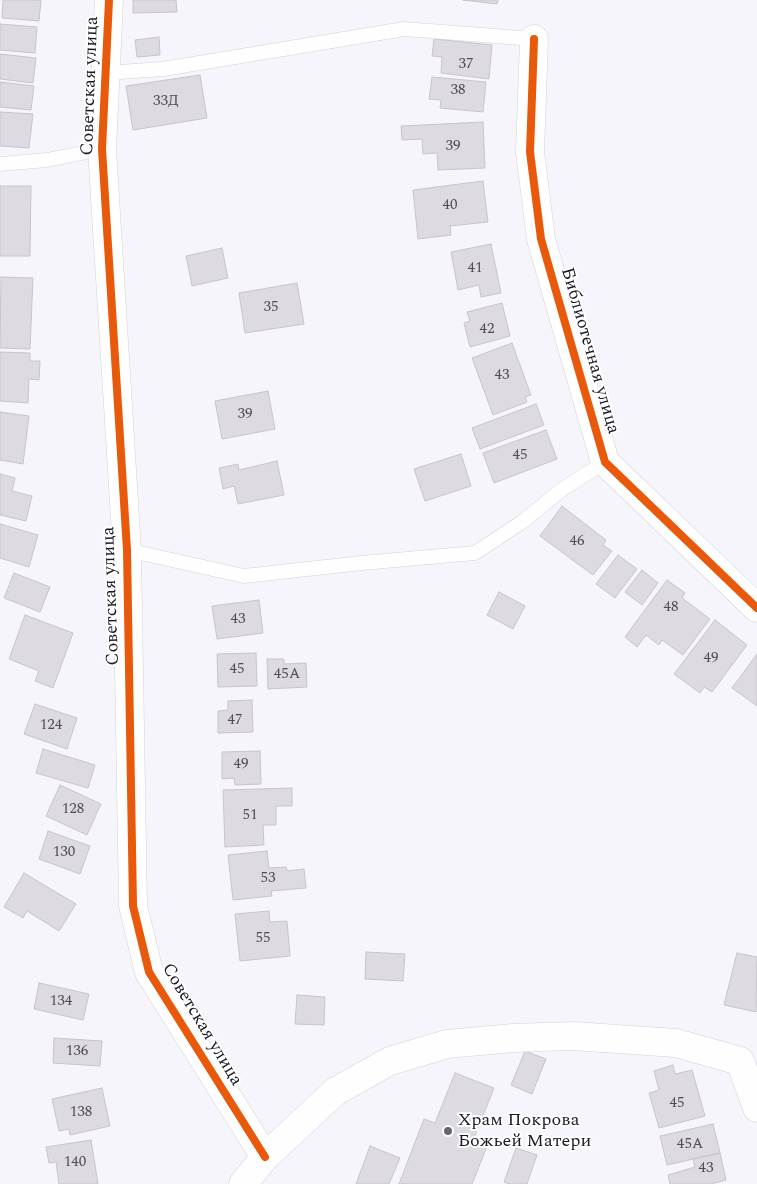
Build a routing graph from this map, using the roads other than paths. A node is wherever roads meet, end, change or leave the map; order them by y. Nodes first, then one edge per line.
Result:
1 (109, 0) edge
2 (534, 39) joint
3 (105, 73) junction
4 (102, 149) junction
5 (0, 164) edge
6 (605, 462) junction
7 (127, 550) junction
8 (757, 608) edge
9 (749, 1060) edge
10 (757, 1108) edge
11 (265, 1157) junction
12 (243, 1184) edge

1 - 3 street, Советская улица
2 - 3 lane
2 - 6 street, Библиотечная улица
3 - 4 street, Советская улица
4 - 5 lane
4 - 7 street, Советская улица
6 - 7 lane
6 - 8 street, Библиотечная улица
7 - 11 street, Советская улица
9 - 10 street
9 - 11 street
11 - 12 street

